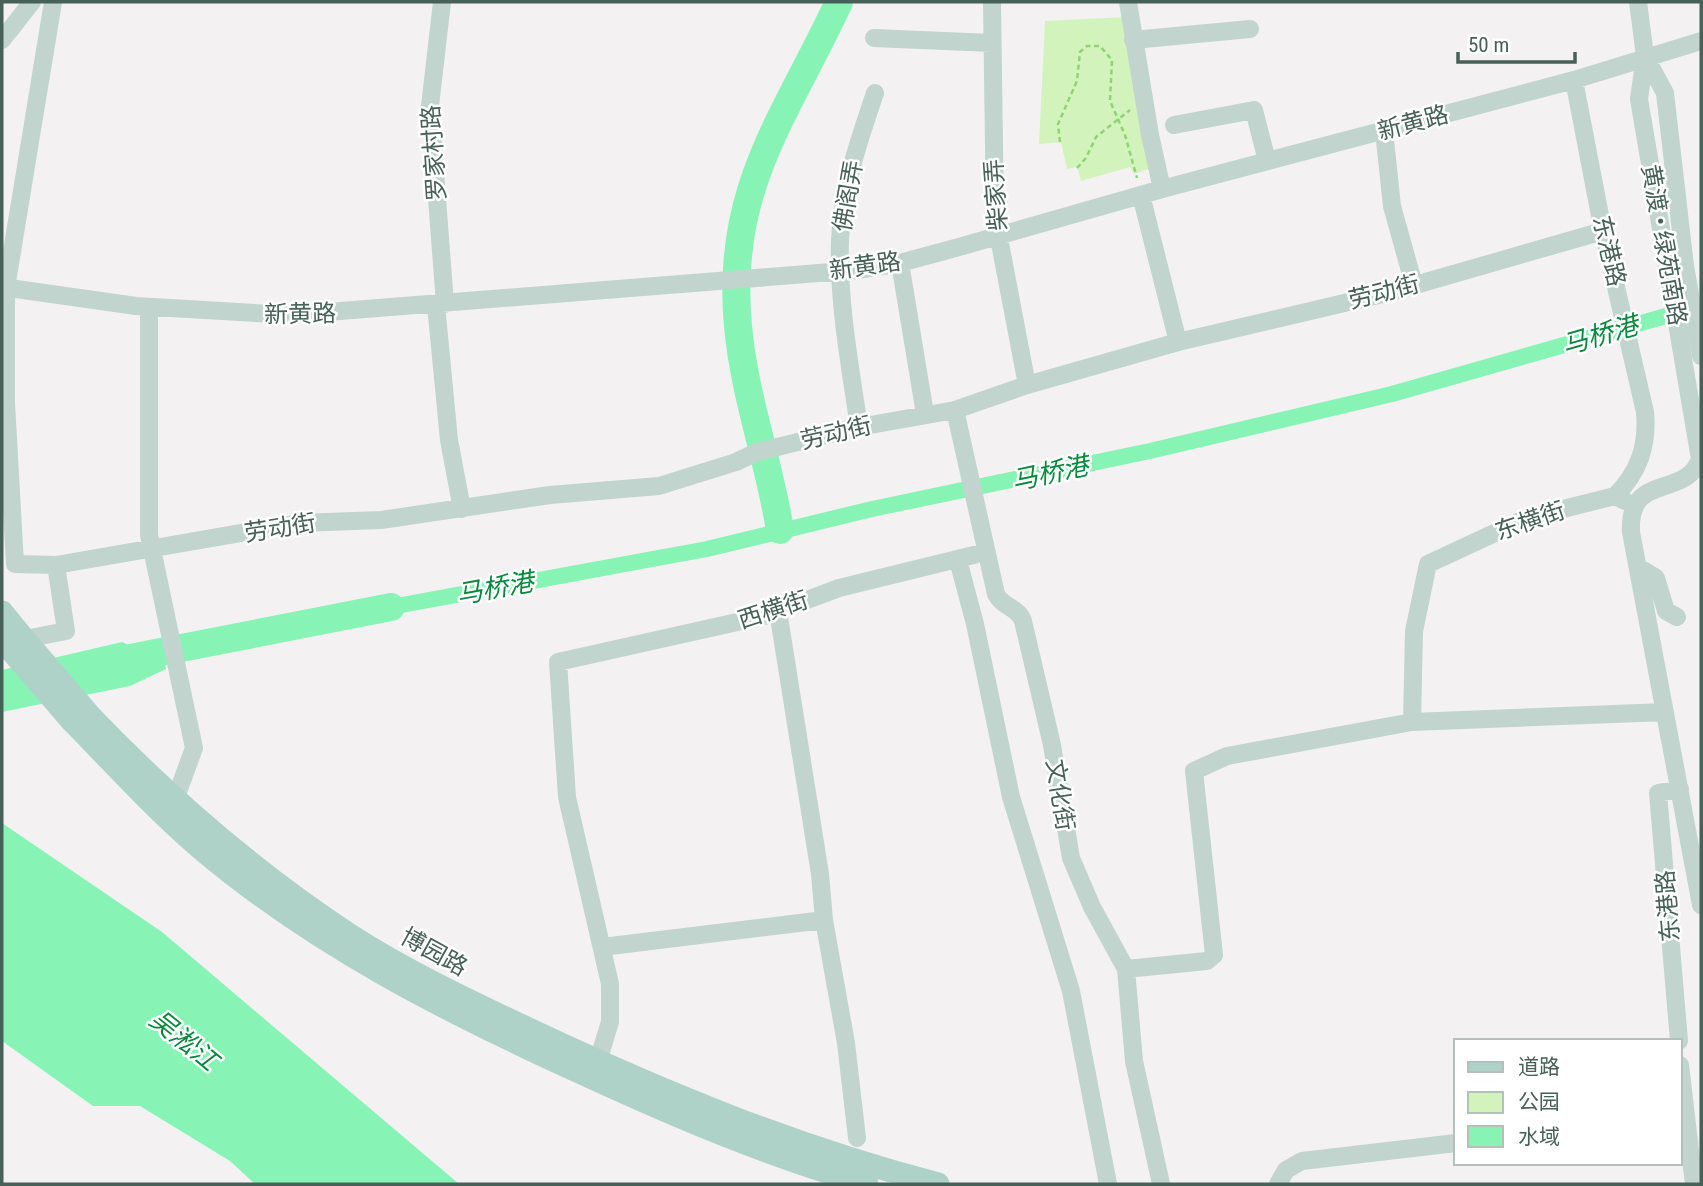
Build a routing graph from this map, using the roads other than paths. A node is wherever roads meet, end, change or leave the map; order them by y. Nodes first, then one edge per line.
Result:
1 (32, 2) edge
2 (53, 2) edge
3 (442, 2) edge
4 (992, 2) edge
5 (1128, 2) edge
6 (1638, 2) edge
7 (1250, 29) dead end
8 (874, 38) dead end
9 (2, 40) edge
10 (1133, 40) junction
11 (1701, 41) edge
12 (992, 43) junction
13 (1645, 56) junction
14 (1574, 80) junction
15 (875, 93) dead end
16 (1174, 125) dead end
17 (1384, 131) junction
18 (1267, 161) junction
19 (1162, 189) junction
20 (1141, 195) junction
21 (1603, 232) junction
22 (998, 236) junction
23 (900, 263) junction
24 (1677, 268) junction
25 (841, 272) junction
26 (1414, 285) junction
27 (4, 287) edge
28 (440, 304) junction
29 (149, 307) junction
30 (1178, 342) junction
31 (1694, 348) edge
32 (1027, 385) junction
33 (955, 410) junction
34 (925, 414) junction
35 (859, 427) junction
36 (1615, 496) junction
37 (1635, 505) junction
38 (462, 509) junction
39 (151, 551) junction
40 (986, 552) junction
41 (958, 560) junction
42 (56, 565) junction
43 (1638, 567) junction
44 (778, 611) junction
45 (2, 612) edge
46 (1677, 617) dead end
47 (7, 639) edge
48 (1665, 712) junction
49 (81, 718) junction
50 (1412, 722) junction
51 (1679, 789) junction
52 (175, 800) junction
53 (1701, 905) edge
54 (824, 919) junction
55 (603, 947) junction
56 (1126, 969) junction
57 (1679, 1039) edge
58 (598, 1061) junction
59 (1682, 1107) edge
60 (857, 1138) dead end
61 (1454, 1143) edge
62 (867, 1184) edge
63 (938, 1184) edge
64 (1108, 1184) edge
65 (1161, 1184) edge
66 (1278, 1184) edge
67 (1694, 1184) edge

1 - 9 street
2 - 27 street
3 - 28 street, 罗家村路
4 - 12 street, 柴家弄
5 - 10 street
6 - 13 street
7 - 10 street
8 - 12 street
10 - 19 street
11 - 13 street, 新黄路
12 - 22 street, 柴家弄
13 - 14 street, 新黄路
13 - 24 street, 黄渡 • 绿苑南路
13 - 24 street, 黄渡 • 绿苑南路
14 - 17 street, 新黄路
14 - 21 street, 东港路
15 - 25 street, 佛阁弄
16 - 18 street
17 - 18 street, 新黄路
17 - 26 street
18 - 19 street, 新黄路
19 - 20 street, 新黄路
20 - 22 street, 新黄路
20 - 30 street
21 - 26 street, 劳动街
21 - 36 street, 东港路
22 - 23 street, 新黄路
22 - 32 street, 柴家弄
23 - 25 street, 新黄路
23 - 34 street
24 - 31 street, 黄渡 • 绿苑南路
25 - 28 street, 新黄路
25 - 35 street, 佛阁弄
26 - 30 street, 劳动街
27 - 29 street, 新黄路
27 - 42 street, 劳动街
28 - 29 street, 新黄路
28 - 38 street, 罗家村路
29 - 39 street
30 - 32 street, 劳动街
31 - 37 street, 黄渡 • 绿苑南路
32 - 33 street, 劳动街
33 - 34 street, 劳动街
33 - 40 street, 文化街
34 - 35 street, 劳动街
35 - 38 street, 劳动街
36 - 37 street
36 - 50 street, 东横街
37 - 43 street
38 - 39 street, 劳动街
39 - 42 street, 劳动街
39 - 52 street
40 - 41 street, 西横街
40 - 56 street, 文化街
41 - 44 street, 西横街
41 - 64 street
42 - 47 street
43 - 46 street
43 - 48 street
44 - 54 street
44 - 55 street, 西横街
45 - 47 main road, 博园路
47 - 49 main road, 博园路, bridge
48 - 50 street
48 - 51 street
49 - 52 main road, 博园路
49 - 62 main road, 博园路
50 - 56 street
51 - 53 street
51 - 57 street, 东港路
52 - 58 main road, 博园路
54 - 55 street
54 - 60 street
55 - 58 street
56 - 65 street, 文化街
58 - 63 main road, 博园路
59 - 67 street
61 - 66 street

